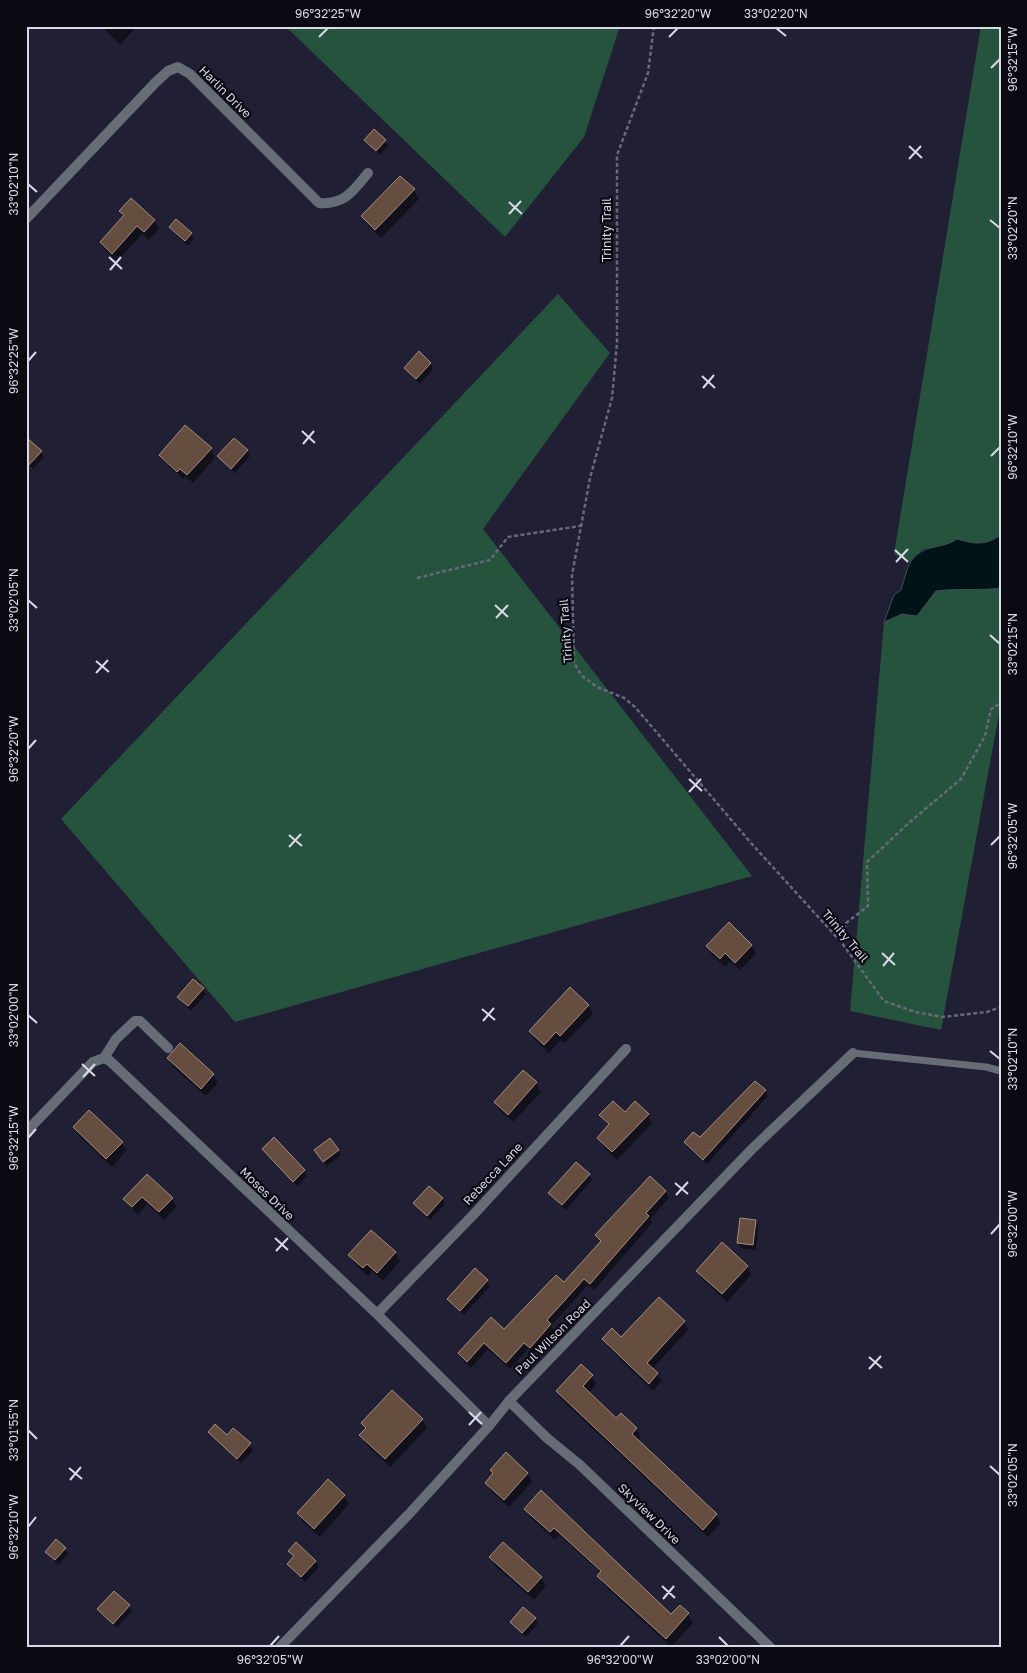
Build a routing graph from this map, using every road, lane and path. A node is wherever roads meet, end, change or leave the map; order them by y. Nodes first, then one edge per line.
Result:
1 (654, 26) edge
2 (368, 172) dead end
3 (26, 219) edge
4 (580, 526) junction
5 (417, 578) dead end
6 (1001, 702) edge
7 (841, 942) junction
8 (1001, 1007) edge
9 (168, 1048) dead end
10 (626, 1049) dead end
11 (853, 1052) joint
12 (104, 1058) junction
13 (1001, 1071) edge
14 (26, 1132) edge
15 (377, 1314) junction
16 (509, 1401) junction
17 (489, 1426) junction
18 (280, 1647) edge
19 (770, 1647) edge

1 - 4 path, Trinity Trail
2 - 3 street, Harlin Drive
4 - 5 path
4 - 7 path, Trinity Trail
6 - 7 path
7 - 8 path, Trinity Trail
9 - 12 street
10 - 15 street, Rebecca Lane
11 - 13 lane
11 - 16 street, Paul Wilson Road
12 - 14 street
12 - 15 street, Moses Drive
15 - 17 street, Moses Drive
16 - 17 street, Paul Wilson Road
16 - 19 street, Skyview Drive
17 - 18 street, Paul Wilson Road

